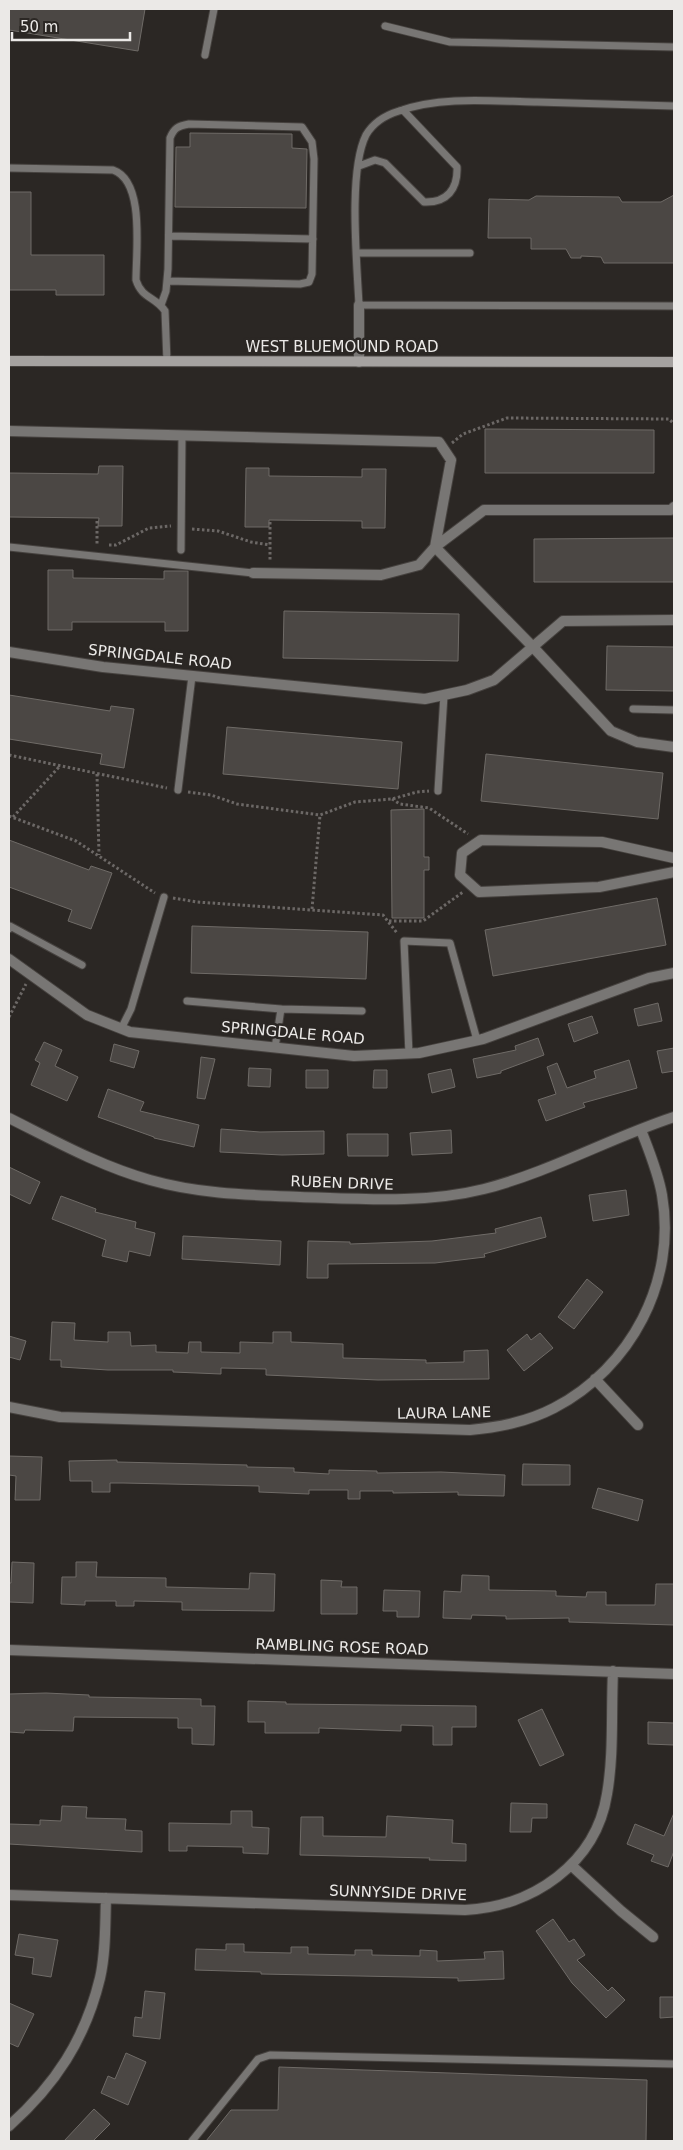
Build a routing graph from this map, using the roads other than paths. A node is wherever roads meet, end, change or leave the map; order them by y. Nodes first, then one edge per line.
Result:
1 (214, 9) edge
2 (385, 26) dead end
3 (674, 47) edge
4 (204, 56) dead end
5 (674, 106) edge
6 (403, 110) junction
7 (358, 166) junction
8 (9, 168) edge
9 (169, 236) junction
10 (313, 239) junction
11 (357, 253) junction
12 (470, 253) dead end
13 (167, 281) junction
14 (161, 305) junction
15 (359, 305) junction
16 (674, 306) edge
17 (9, 361) edge
18 (167, 362) junction
19 (358, 362) junction
20 (674, 362) edge
21 (9, 431) edge
22 (182, 435) junction
23 (674, 507) edge
24 (9, 547) edge
25 (435, 548) junction
26 (181, 550) dead end
27 (253, 573) joint
28 (674, 620) edge
29 (534, 647) junction
30 (9, 652) edge
31 (192, 676) junction
32 (444, 695) junction
33 (633, 709) dead end
34 (674, 710) edge
35 (674, 747) edge
36 (178, 790) road end
37 (438, 791) road end
38 (674, 858) edge
39 (674, 872) edge
40 (164, 897) road end
41 (9, 929) edge
42 (9, 959) edge
43 (82, 965) dead end
44 (674, 973) edge
45 (186, 1001) dead end
46 (281, 1010) junction
47 (362, 1011) dead end
48 (121, 1029) junction
49 (477, 1040) junction
50 (275, 1048) junction
51 (409, 1054) junction
52 (674, 1117) edge
53 (9, 1118) edge
54 (641, 1130) junction
55 (595, 1379) junction
56 (9, 1407) edge
57 (638, 1426) dead end
58 (9, 1650) edge
59 (613, 1672) junction
60 (674, 1674) edge
61 (571, 1865) junction
62 (9, 1895) edge
63 (106, 1898) junction
64 (653, 1936) dead end
65 (674, 2064) edge
66 (9, 2126) edge
67 (192, 2141) edge

1 - 4 lane
2 - 3 lane
5 - 6 lane
6 - 7 lane
6 - 7 lane
7 - 11 lane
8 - 14 lane
9 - 10 lane
9 - 10 lane
9 - 13 lane
10 - 13 lane
11 - 12 lane
11 - 15 lane
13 - 14 lane
14 - 18 lane
15 - 16 lane
15 - 19 street
17 - 18 main road, WEST BLUEMOUND ROAD
18 - 19 main road, WEST BLUEMOUND ROAD
19 - 20 main road, WEST BLUEMOUND ROAD
21 - 22 street
22 - 25 street
22 - 26 lane
23 - 25 street
24 - 27 lane
25 - 27 street
25 - 29 street
28 - 29 street, SPRINGDALE ROAD
29 - 32 street, SPRINGDALE ROAD
29 - 35 street
30 - 31 street, SPRINGDALE ROAD
31 - 32 street, SPRINGDALE ROAD
31 - 36 lane
32 - 37 lane
33 - 34 lane
38 - 39 street
40 - 48 lane
41 - 43 lane
42 - 48 street, SPRINGDALE ROAD
44 - 49 street, SPRINGDALE ROAD
45 - 46 lane
46 - 47 lane
46 - 50 lane
48 - 50 street, SPRINGDALE ROAD
49 - 51 street, SPRINGDALE ROAD
49 - 51 lane
50 - 51 street, SPRINGDALE ROAD
52 - 54 street, RUBEN DRIVE
53 - 54 street, RUBEN DRIVE
54 - 55 street, LAURA LANE
55 - 56 street, LAURA LANE
55 - 57 street
58 - 59 street, RAMBLING ROSE ROAD
59 - 60 street, RAMBLING ROSE ROAD
59 - 61 street, SUNNYSIDE DRIVE
61 - 63 street, SUNNYSIDE DRIVE
61 - 64 street
62 - 63 street, SUNNYSIDE DRIVE
63 - 66 street
65 - 67 lane

